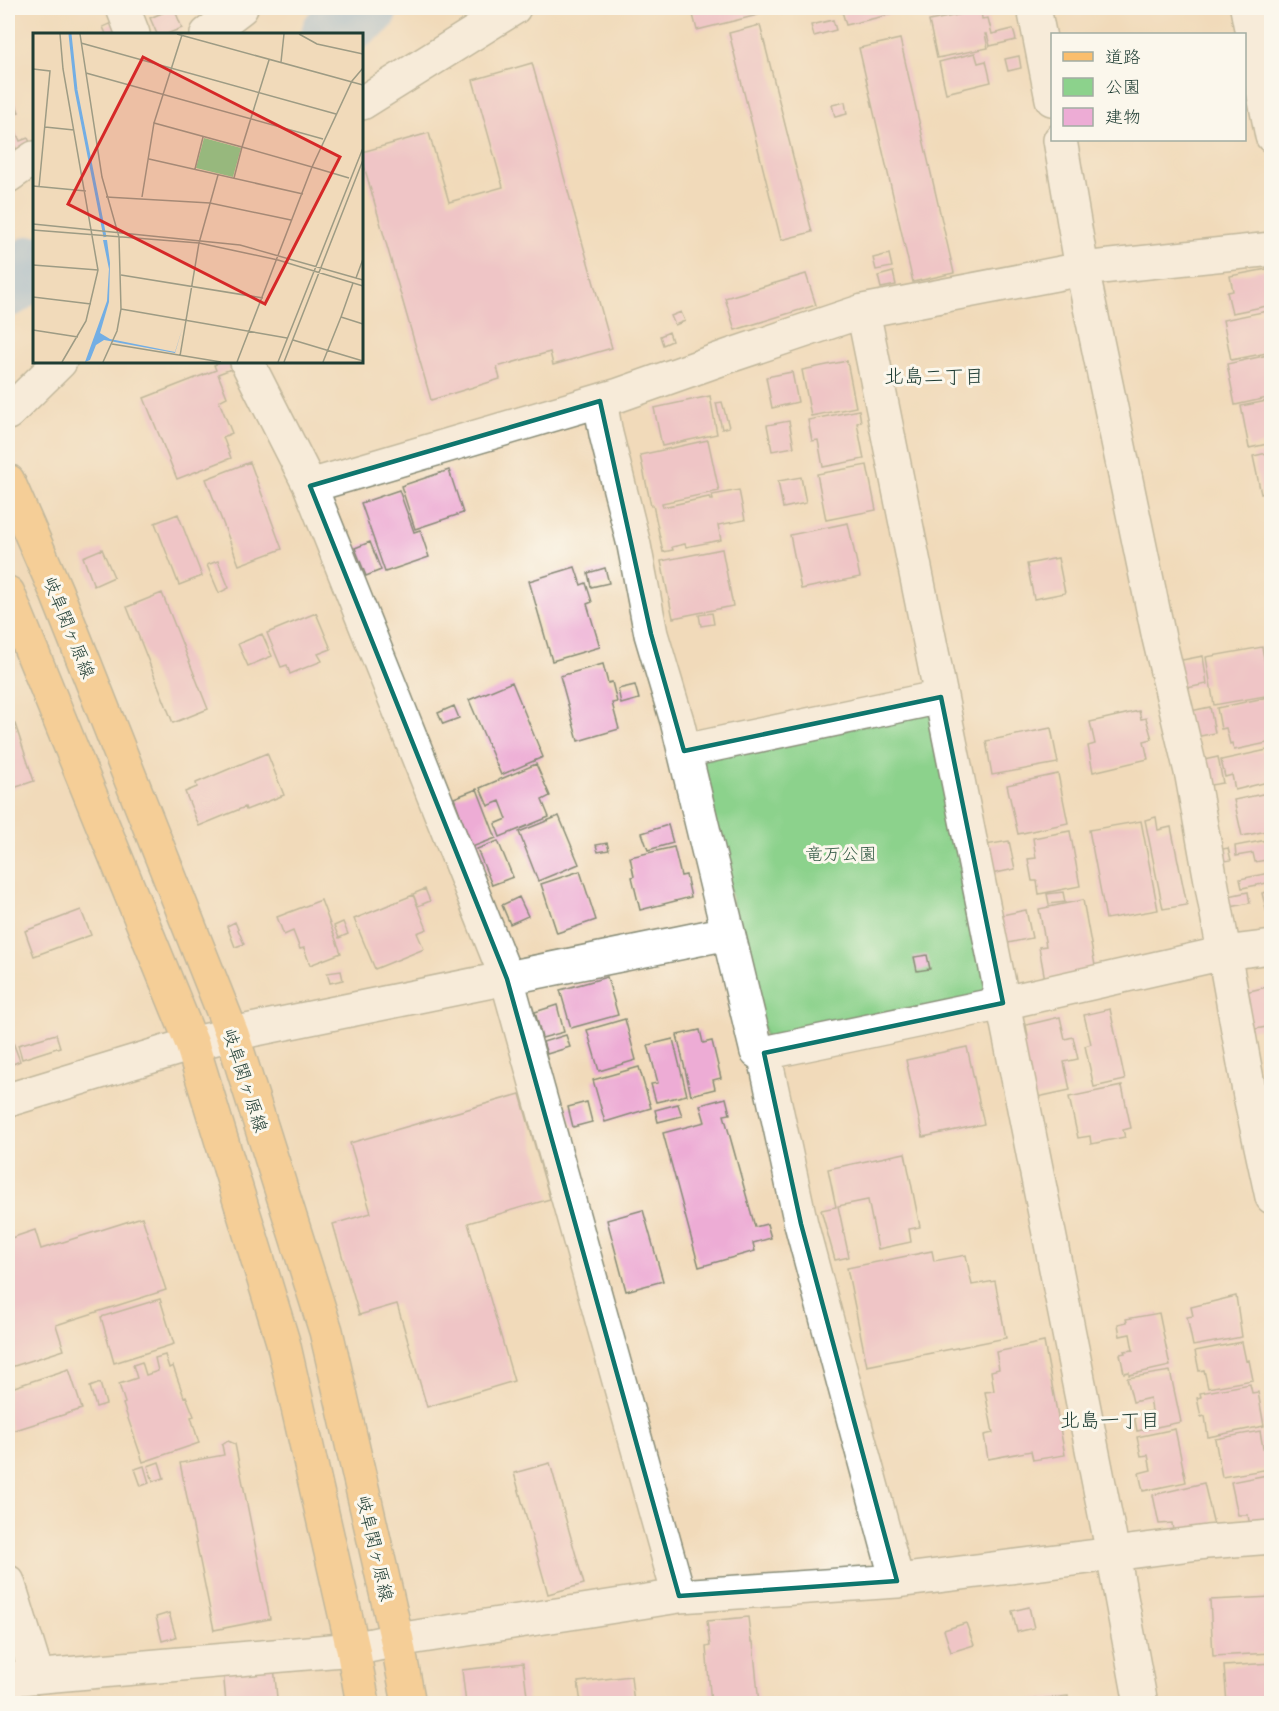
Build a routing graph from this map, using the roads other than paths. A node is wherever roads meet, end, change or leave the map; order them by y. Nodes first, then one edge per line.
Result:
1 (123, 8) edge
2 (241, 8) edge
3 (514, 8) edge
4 (1034, 8) edge
5 (1247, 8) edge
6 (133, 33) edge
7 (208, 33) edge
8 (1051, 89) edge
9 (363, 102) edge
10 (1272, 136) edge
11 (1060, 141) edge
12 (33, 159) edge
13 (8, 176) edge
14 (1272, 249) edge
15 (1082, 269) junction
16 (863, 311) junction
17 (59, 363) edge
18 (248, 363) edge
19 (600, 401) junction
20 (8, 413) edge
21 (8, 481) edge
22 (310, 486) junction
23 (8, 593) edge
24 (941, 697) junction
25 (684, 751) junction
26 (728, 933) junction
27 (1272, 947) edge
28 (1224, 954) junction
29 (507, 979) junction
30 (1003, 1003) junction
31 (232, 1034) junction
32 (192, 1044) junction
33 (764, 1053) junction
34 (8, 1101) edge
35 (1272, 1197) edge
36 (1272, 1537) edge
37 (1113, 1554) junction
38 (897, 1581) junction
39 (8, 1582) edge
40 (679, 1596) junction
41 (397, 1640) junction
42 (352, 1649) junction
43 (22, 1677) edge
44 (363, 1704) edge
45 (409, 1704) edge
46 (1141, 1704) edge

1 - 6 street
2 - 7 street
3 - 9 street
4 - 8 street
5 - 10 street
11 - 15 street
12 - 13 street
14 - 15 street
15 - 16 street
15 - 28 street
16 - 19 street
16 - 24 street
17 - 20 street
18 - 22 street
19 - 22 street
19 - 25 street
21 - 31 main road, 岐阜関ヶ原線
22 - 29 street
23 - 32 main road
24 - 25 street
24 - 30 street
25 - 26 street
26 - 29 street
26 - 33 street
27 - 28 street
28 - 30 street
28 - 35 street
29 - 31 street
29 - 40 street
30 - 33 street
30 - 37 street
31 - 32 street
31 - 41 main road, 岐阜関ヶ原線
32 - 34 street
32 - 42 main road
33 - 38 street
36 - 37 street
37 - 38 street
37 - 46 street
38 - 40 street
39 - 43 street
40 - 41 street
41 - 42 street
41 - 45 main road, 岐阜関ヶ原線
42 - 43 street
42 - 44 main road

